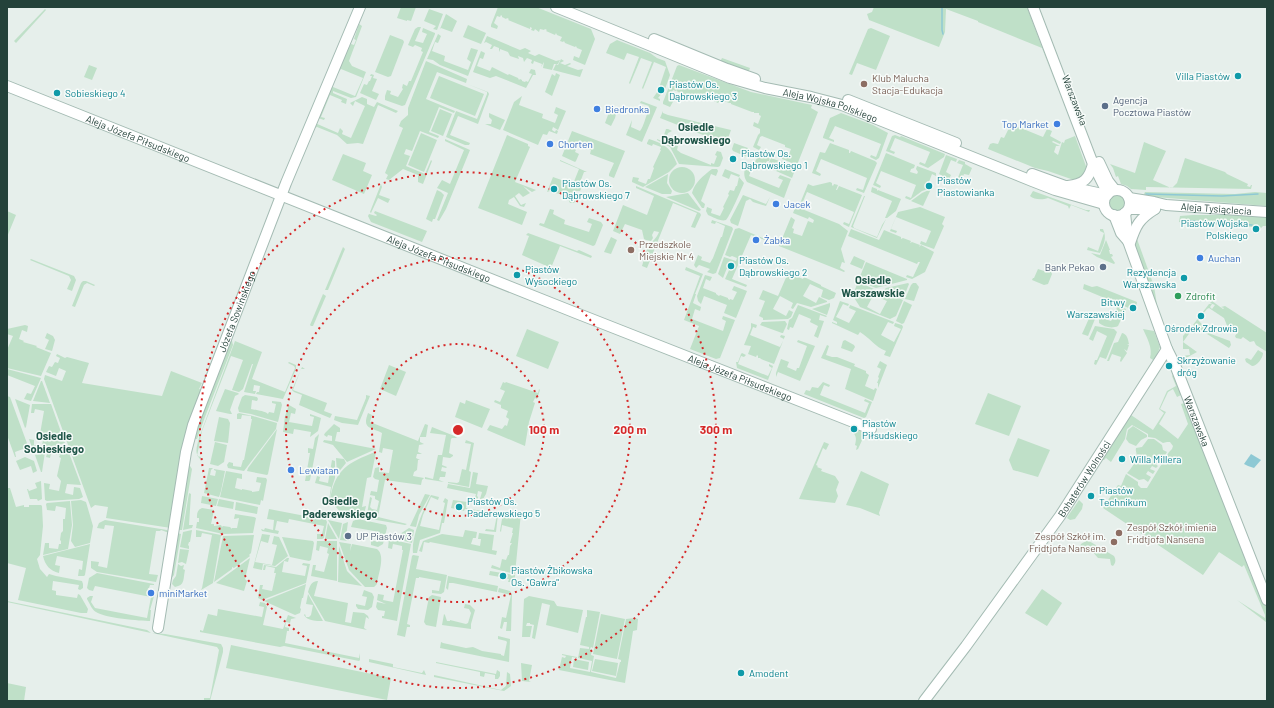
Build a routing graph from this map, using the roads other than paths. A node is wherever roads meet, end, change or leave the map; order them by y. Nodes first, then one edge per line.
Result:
1 (360, 7) edge
2 (556, 7) edge
3 (574, 7) edge
4 (1033, 7) edge
5 (1040, 7) edge
6 (7, 86) edge
7 (1093, 164) junction
8 (1065, 186) junction
9 (282, 196) junction
10 (1109, 196) junction
11 (1129, 198) junction
12 (1166, 205) junction
13 (1155, 209) junction
14 (1127, 211) junction
15 (1267, 212) edge
16 (1114, 215) junction
17 (1128, 244) junction
18 (1168, 349) junction
19 (871, 429) dead end
20 (1267, 600) edge
21 (158, 628) dead end
22 (924, 701) edge

1 - 9 street, Józefa Sowińskiego
2 - 10 street, Aleja Wojska Polskiego
3 - 8 street, Aleja Wojska Polskiego
4 - 7 street, Warszawska
5 - 10 street, Warszawska
6 - 9 street, Aleja Józefa Piłsudskiego
7 - 8 street
7 - 10 street, Warszawska
8 - 10 street, Aleja Wojska Polskiego
9 - 19 street, Aleja Józefa Piłsudskiego
9 - 21 street, Józefa Sowińskiego
10 - 11 street
10 - 16 street
11 - 12 street, Aleja Tysiąclecia
11 - 14 street
12 - 13 street, Aleja Tysiąclecia
12 - 15 street, Aleja Tysiąclecia
13 - 14 street, Aleja Tysiąclecia
13 - 17 street
14 - 16 street
14 - 17 street, Warszawska
16 - 17 street, Warszawska
17 - 18 street, Warszawska
18 - 20 street, Warszawska
18 - 22 street, Bohaterów Wolności

